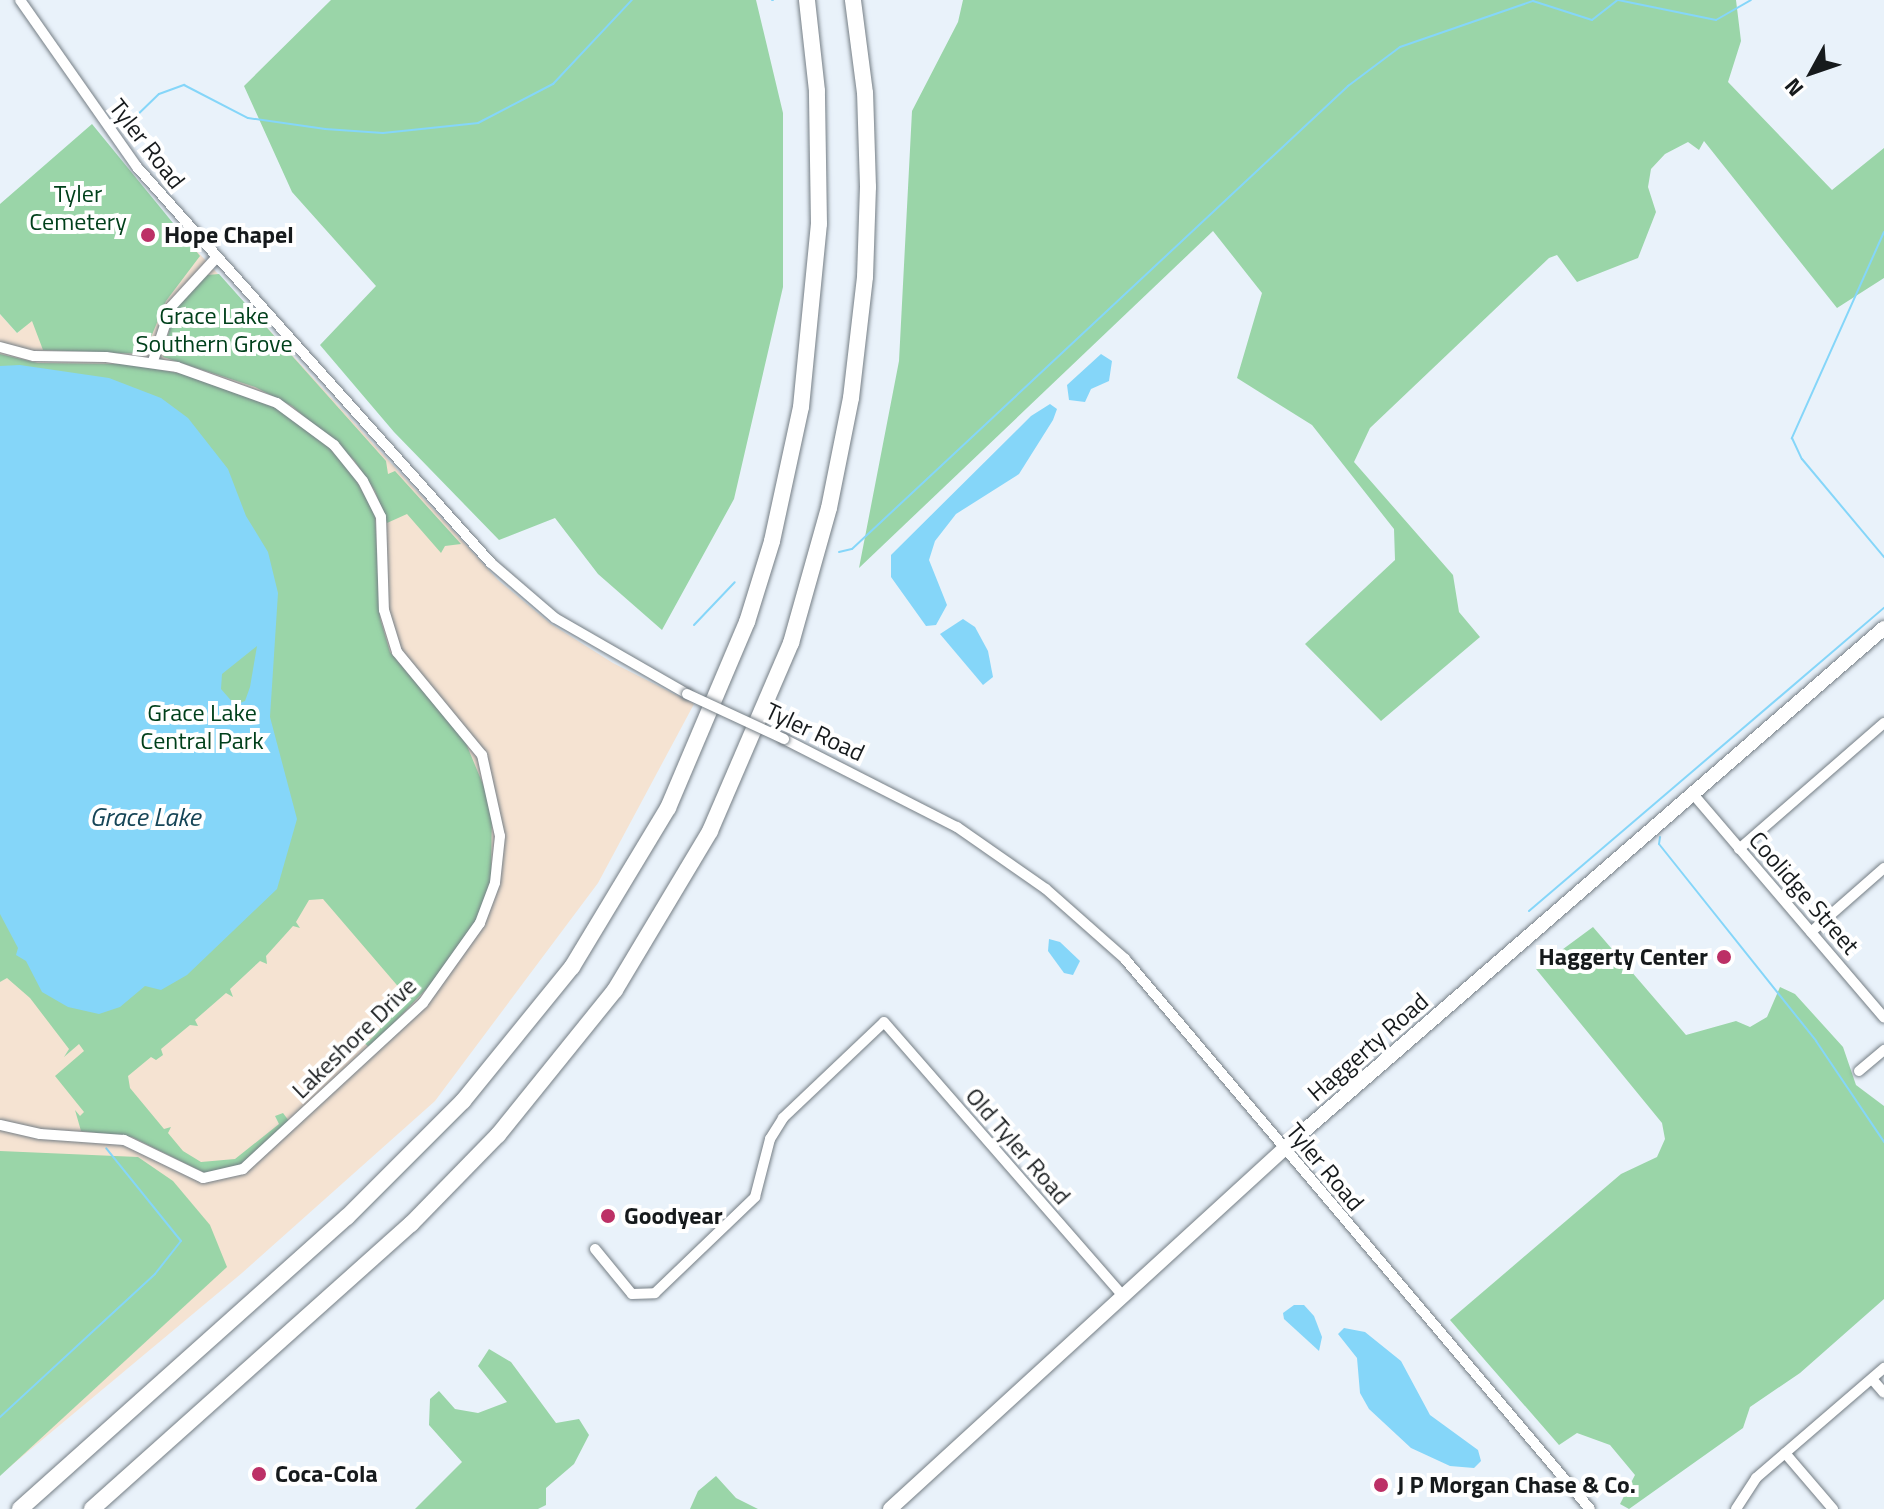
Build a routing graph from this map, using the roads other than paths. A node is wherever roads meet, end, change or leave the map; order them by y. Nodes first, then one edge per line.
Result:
1 (20, 0) edge
2 (807, 0) edge
3 (853, 0) edge
4 (216, 258) junction
5 (0, 347) edge
6 (153, 361) junction
7 (1884, 628) edge
8 (1884, 723) edge
9 (1693, 794) junction
10 (1739, 849) junction
11 (1884, 868) edge
12 (1811, 932) junction
13 (1884, 1018) edge
14 (1884, 1050) edge
15 (1859, 1071) dead end
16 (0, 1125) edge
17 (1283, 1150) junction
18 (595, 1249) dead end
19 (1123, 1296) junction
20 (1884, 1368) edge
21 (1872, 1379) junction
22 (1884, 1393) edge
23 (90, 1446) junction
24 (1785, 1453) junction
25 (5, 1509) edge
26 (20, 1509) edge
27 (92, 1509) edge
28 (890, 1509) edge
29 (1590, 1509) edge
30 (1736, 1509) edge
31 (1833, 1509) edge

1 - 4 street, Tyler Road
2 - 23 highway
3 - 27 highway
4 - 6 street
4 - 17 street, Tyler Road, bridge
5 - 6 street, Lakeshore Drive
6 - 16 street, Lakeshore Drive
7 - 9 main road, Haggerty Road
8 - 10 street
9 - 10 street, Coolidge Street
9 - 17 main road, Haggerty Road
10 - 12 street, Coolidge Street
11 - 12 street
12 - 13 street, Coolidge Street
14 - 15 street
17 - 19 main road, Haggerty Road
17 - 29 street, Tyler Road
18 - 19 street, Old Tyler Road
19 - 28 main road, Haggerty Road
20 - 21 street
21 - 22 street
21 - 24 street
23 - 25 highway
23 - 26 highway
24 - 30 street
24 - 31 street

